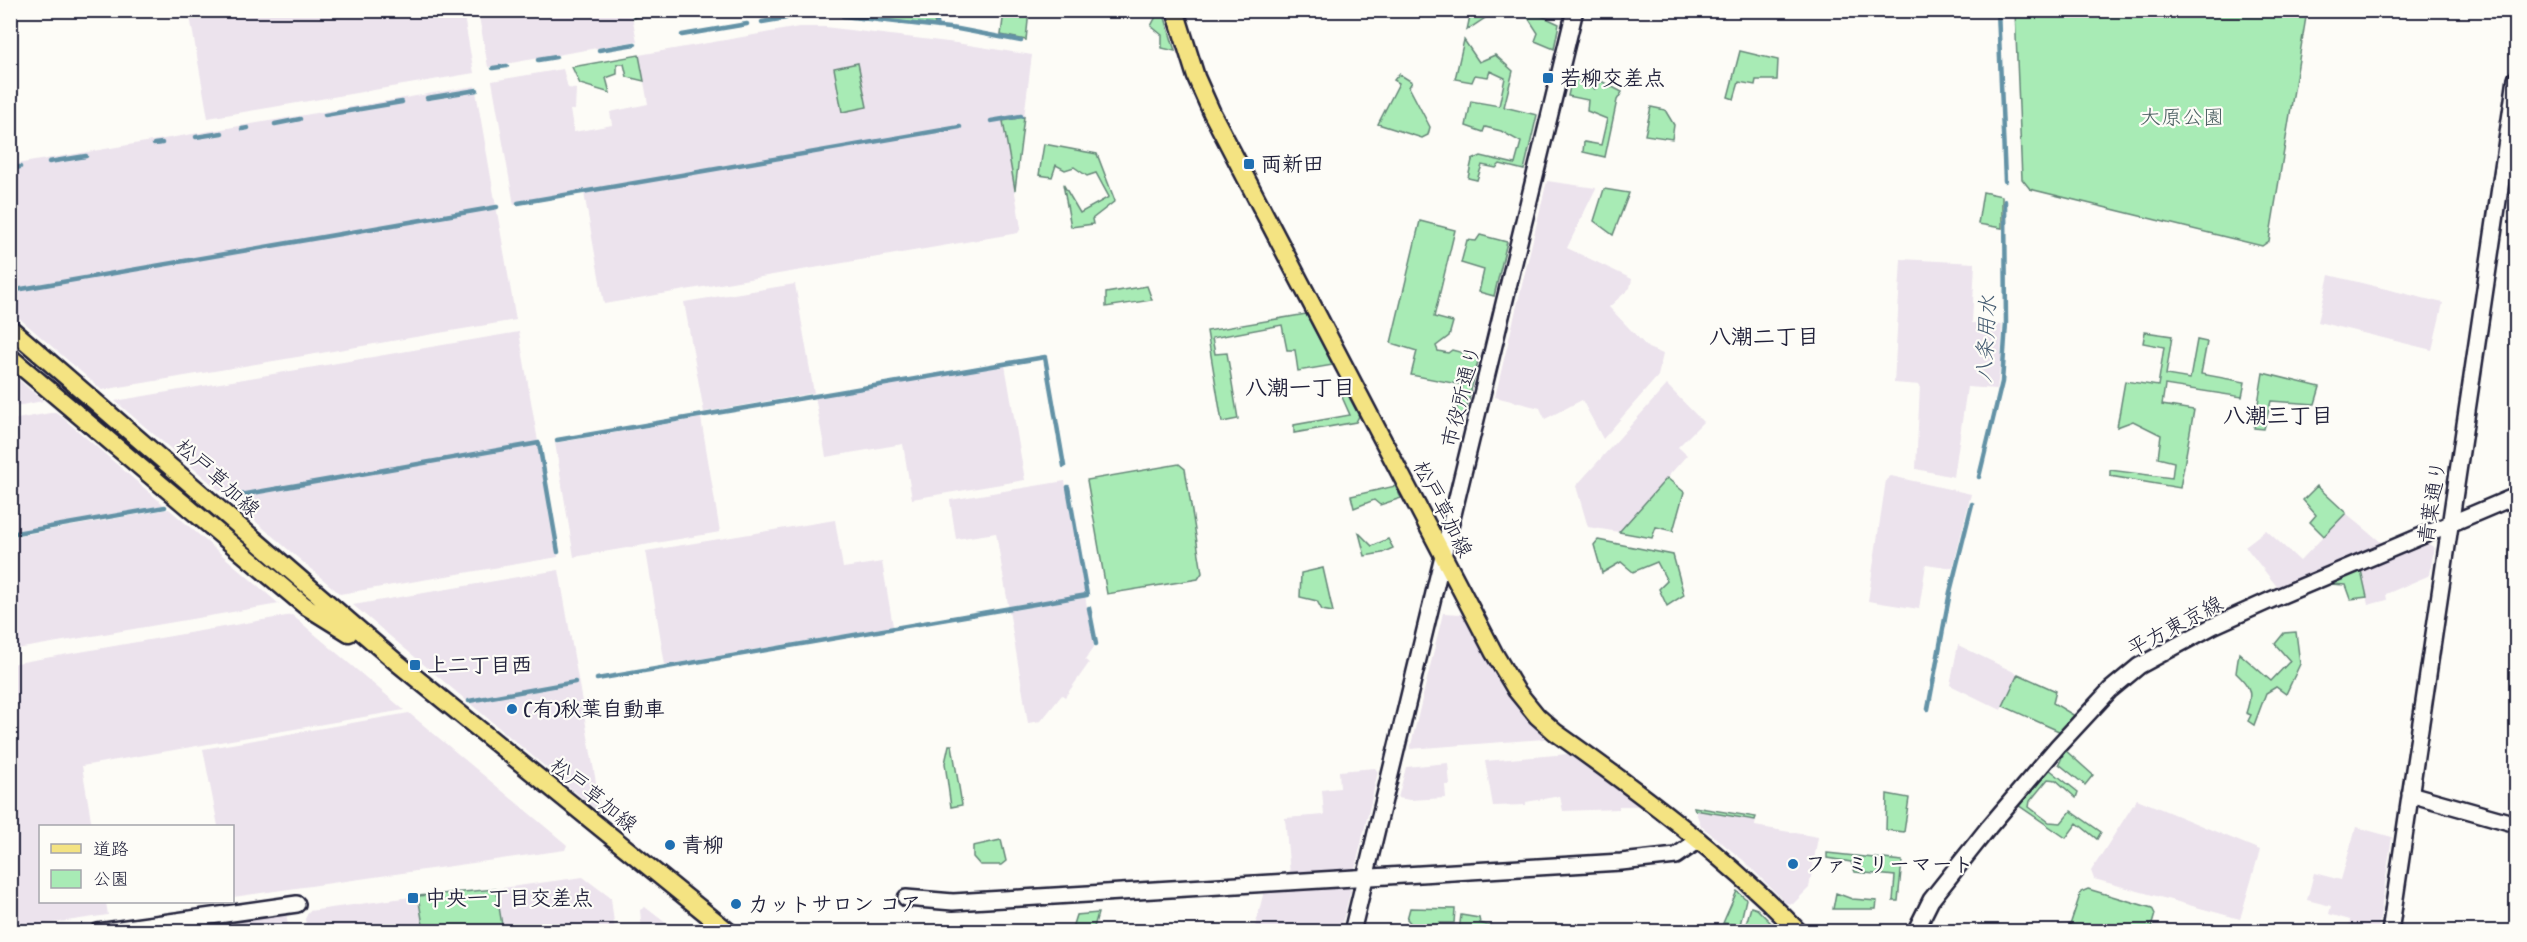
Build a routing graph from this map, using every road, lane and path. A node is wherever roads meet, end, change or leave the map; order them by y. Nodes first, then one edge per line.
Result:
1 (1175, 10) edge
2 (1575, 10) edge
3 (2517, 79) edge
4 (10, 328) edge
5 (10, 357) edge
6 (2517, 496) edge
7 (2450, 524) junction
8 (1443, 558) junction
9 (395, 662) junction
10 (2410, 794) junction
11 (2517, 824) edge
12 (1699, 840) junction
13 (1365, 878) junction
14 (683, 894) junction
15 (906, 898) dead end
16 (297, 904) dead end
17 (98, 932) edge
18 (717, 932) edge
19 (729, 932) edge
20 (1352, 932) edge
21 (1799, 932) edge
22 (1915, 932) edge
23 (2390, 932) edge

1 - 8 main road, 松戸草加線
2 - 8 street, 市役所通り
3 - 7 street, 青葉通り
4 - 9 main road, 松戸草加線
5 - 9 main road, 松戸草加線
6 - 7 street, 平方東京線
7 - 10 street, 青葉通り
7 - 22 street, 平方東京線
8 - 12 main road, 松戸草加線
8 - 13 street, 市役所通り
9 - 14 main road, 松戸草加線
10 - 11 street
10 - 23 street, 青葉通り
12 - 13 street
12 - 21 main road, 松戸草加線
13 - 15 street
13 - 20 street, 市役所通り
14 - 18 main road, 松戸草加線
14 - 19 main road, 松戸草加線
16 - 17 street

